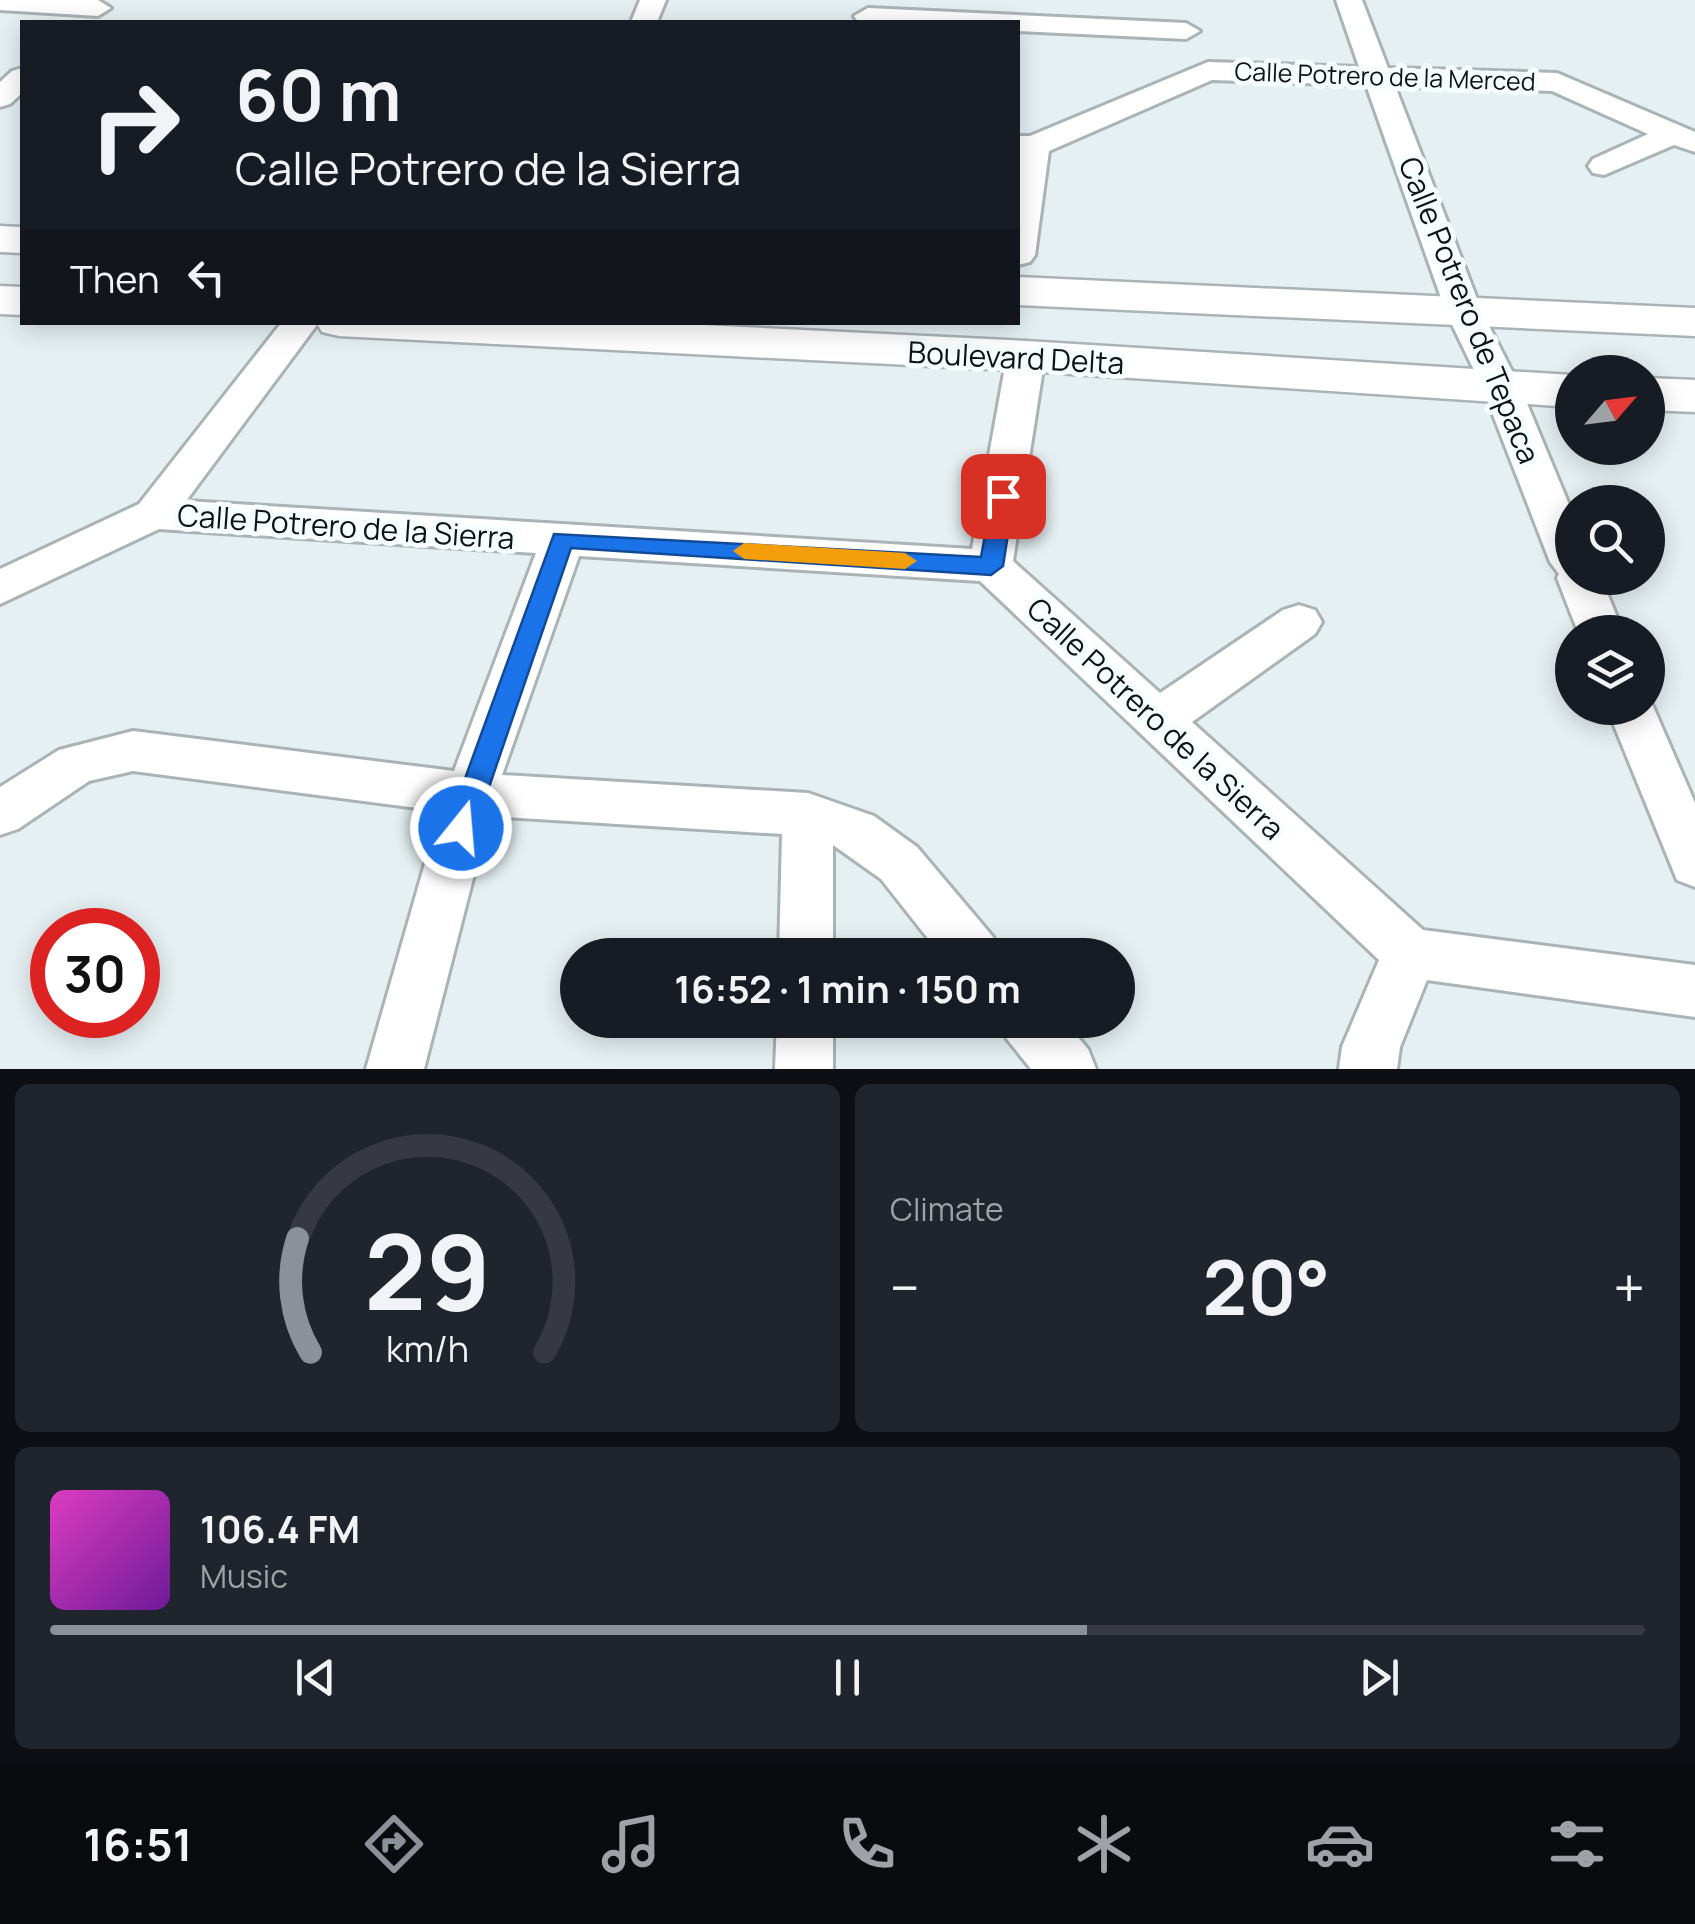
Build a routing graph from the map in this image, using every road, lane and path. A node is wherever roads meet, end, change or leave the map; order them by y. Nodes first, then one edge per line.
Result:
1 (1182, 0) edge
2 (1348, 0) edge
3 (0, 2) edge
4 (95, 10) edge
5 (869, 13) edge
6 (979, 20) edge
7 (1020, 23) edge
8 (1186, 31) junction
9 (1208, 71) junction
10 (1378, 76) junction
11 (1685, 138) edge
12 (1026, 145) edge
13 (1604, 166) dead end
14 (1020, 228) edge
15 (1020, 291) edge
16 (1464, 312) junction
17 (1695, 322) edge
18 (299, 325) edge
19 (400, 325) edge
20 (1026, 356) junction
21 (1502, 389) junction
22 (1555, 391) edge
23 (1665, 395) edge
24 (1695, 396) edge
25 (154, 514) junction
26 (1555, 520) edge
27 (562, 540) junction
28 (991, 566) junction
29 (0, 588) edge
30 (1299, 622) dead end
31 (1158, 720) junction
32 (1639, 725) edge
33 (470, 794) junction
34 (0, 814) edge
35 (808, 814) junction
36 (1695, 864) edge
37 (806, 938) edge
38 (960, 938) edge
39 (1410, 953) junction
40 (1695, 991) edge
41 (805, 1038) edge
42 (1042, 1038) edge
43 (395, 1069) edge
44 (804, 1069) edge
45 (1067, 1069) edge
46 (1368, 1069) edge

1 - 8 street
2 - 10 street, Calle Potrero de Tepaca
3 - 4 street
5 - 6 street
7 - 8 street
8 - 9 street
9 - 10 street, Calle Potrero de la Merced
9 - 12 street, Calle Potrero de la Merced
10 - 11 street, Calle Potrero de la Merced
10 - 16 street, Calle Potrero de Tepaca
11 - 13 street
12 - 14 street
15 - 16 main road
16 - 17 main road
16 - 21 street, Calle Potrero de Tepaca
18 - 25 street
19 - 20 main road, Boulevard Delta
20 - 21 main road, Boulevard Delta
20 - 28 street
21 - 22 main road, Boulevard Delta
21 - 26 street, Calle Potrero de Tepaca
23 - 24 main road
25 - 27 street, Calle Potrero de la Sierra
25 - 29 street, Calle Potrero de la Sierra
27 - 28 street, Calle Potrero de la Sierra
27 - 33 street
28 - 31 street, Calle Potrero de la Sierra
30 - 31 street
31 - 39 street, Calle Potrero de la Sierra
32 - 36 street
33 - 34 street
33 - 35 street
33 - 43 street
35 - 37 street
35 - 38 street
39 - 40 street
39 - 46 street
41 - 44 street
42 - 45 street

